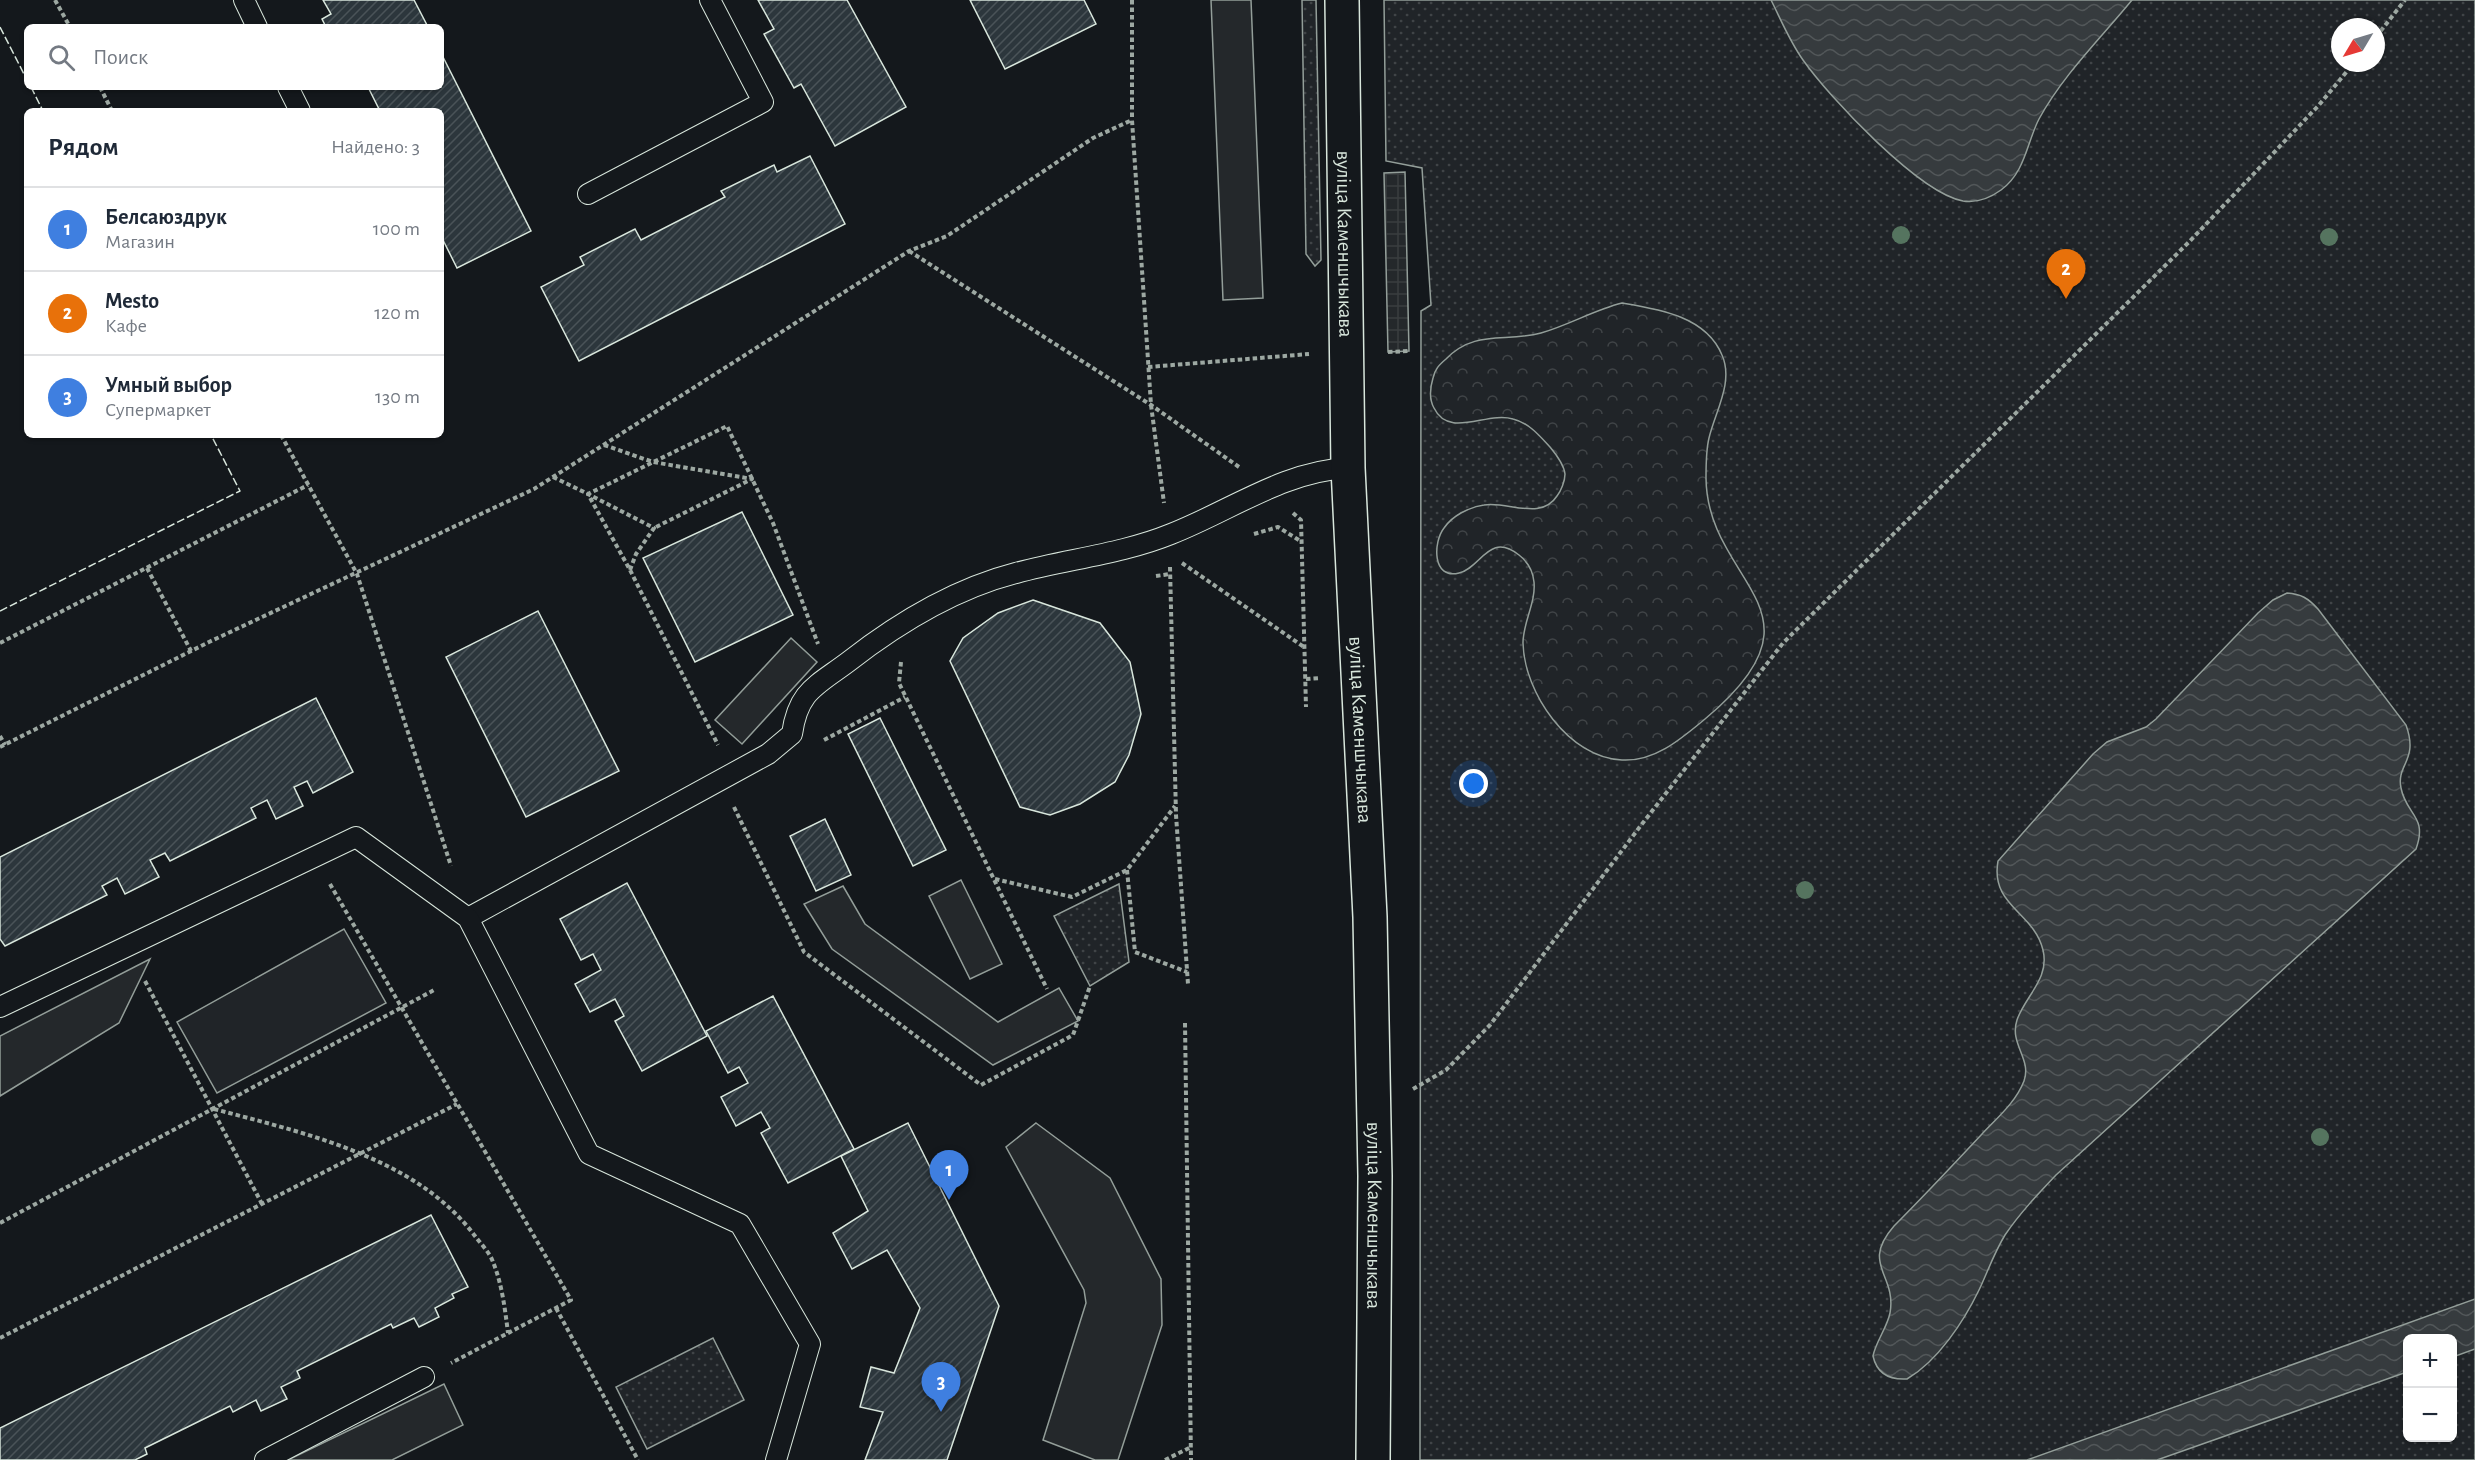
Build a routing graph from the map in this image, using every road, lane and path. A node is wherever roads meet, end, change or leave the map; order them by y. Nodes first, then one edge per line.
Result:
1 (55, 0) edge
2 (244, 0) edge
3 (710, 0) edge
4 (1132, 0) edge
5 (1342, 0) edge
6 (2405, 0) edge
7 (68, 24) edge
8 (256, 24) edge
9 (2385, 26) edge
10 (2346, 72) edge
11 (102, 90) edge
12 (290, 90) edge
13 (110, 108) edge
14 (298, 108) edge
15 (1132, 120) junction
16 (588, 194) dead end
17 (909, 251) junction
18 (1388, 351) dead end
19 (1409, 351) dead end
20 (1317, 353) dead end
21 (1149, 366) junction
22 (1151, 405) junction
23 (283, 438) edge
24 (604, 445) junction
25 (653, 462) junction
26 (1348, 468) junction
27 (553, 477) junction
28 (752, 479) junction
29 (308, 485) junction
30 (1266, 489) junction
31 (588, 494) junction
32 (654, 528) junction
33 (1243, 537) dead end
34 (1302, 542) junction
35 (1169, 545) junction
36 (1194, 560) dead end
37 (1185, 565) junction
38 (147, 568) junction
39 (630, 570) junction
40 (357, 574) junction
41 (1170, 574) junction
42 (1149, 577) dead end
43 (0, 643) edge
44 (820, 647) dead end
45 (1305, 648) junction
46 (902, 650) dead end
47 (191, 651) junction
48 (905, 697) junction
49 (1306, 707) dead end
50 (0, 736) edge
51 (821, 741) dead end
52 (2, 746) edge
53 (722, 779) junction
54 (1176, 805) junction
55 (314, 857) junction
56 (1126, 870) junction
57 (994, 879) junction
58 (468, 918) junction
59 (1187, 972) junction
60 (145, 981) dead end
61 (1188, 984) dead end
62 (1090, 986) dead end
63 (436, 989) dead end
64 (1047, 989) dead end
65 (0, 1007) edge
66 (401, 1008) junction
67 (1185, 1023) dead end
68 (1411, 1090) dead end
69 (457, 1104) junction
70 (213, 1109) junction
71 (360, 1154) junction
72 (262, 1204) junction
73 (0, 1223) edge
74 (556, 1308) junction
75 (508, 1333) junction
76 (0, 1338) edge
77 (424, 1377) joint
78 (1191, 1447) junction
79 (265, 1460) edge
80 (638, 1460) edge
81 (776, 1460) edge
82 (1164, 1460) edge
83 (1191, 1460) edge
84 (1373, 1460) edge

1 - 7 path
2 - 8 lane
3 - 16 lane
4 - 15 path
5 - 26 street, вуліца Каменшчыкава
6 - 9 path
10 - 68 path
11 - 13 path
12 - 14 lane
15 - 17 path
15 - 21 path
17 - 22 path
17 - 24 path
18 - 19 path
20 - 21 path
21 - 22 path
22 - 30 path
22 - 35 path
23 - 29 path
24 - 25 path
24 - 27 path
25 - 28 path
25 - 28 path
25 - 31 path
26 - 30 lane
26 - 84 street, вуліца Каменшчыкава
27 - 31 path
27 - 40 path
28 - 32 path
28 - 44 path
29 - 38 path
29 - 40 path
30 - 34 path
30 - 35 lane
31 - 32 path
31 - 39 path
32 - 39 path
33 - 34 path
34 - 45 path
35 - 37 path
35 - 41 path
35 - 53 lane
36 - 37 path
37 - 45 path
38 - 43 path
38 - 47 path
39 - 53 path
40 - 47 path
40 - 58 path
41 - 42 path
41 - 54 path
45 - 49 path
46 - 48 path
47 - 52 path
48 - 51 path
48 - 57 path
50 - 52 path
53 - 58 lane
53 - 62 path
54 - 56 path
54 - 59 path
55 - 58 lane
55 - 65 lane
55 - 66 path
56 - 57 path
56 - 59 path
57 - 64 path
58 - 81 lane
59 - 61 path
60 - 70 path
63 - 66 path
66 - 69 path
66 - 70 path
67 - 78 path
69 - 71 path
69 - 74 path
70 - 71 path
70 - 72 path
70 - 73 path
71 - 72 path
71 - 75 path
72 - 76 path
74 - 75 path
74 - 80 path
75 - 77 path
77 - 79 lane
78 - 82 path
78 - 83 path

